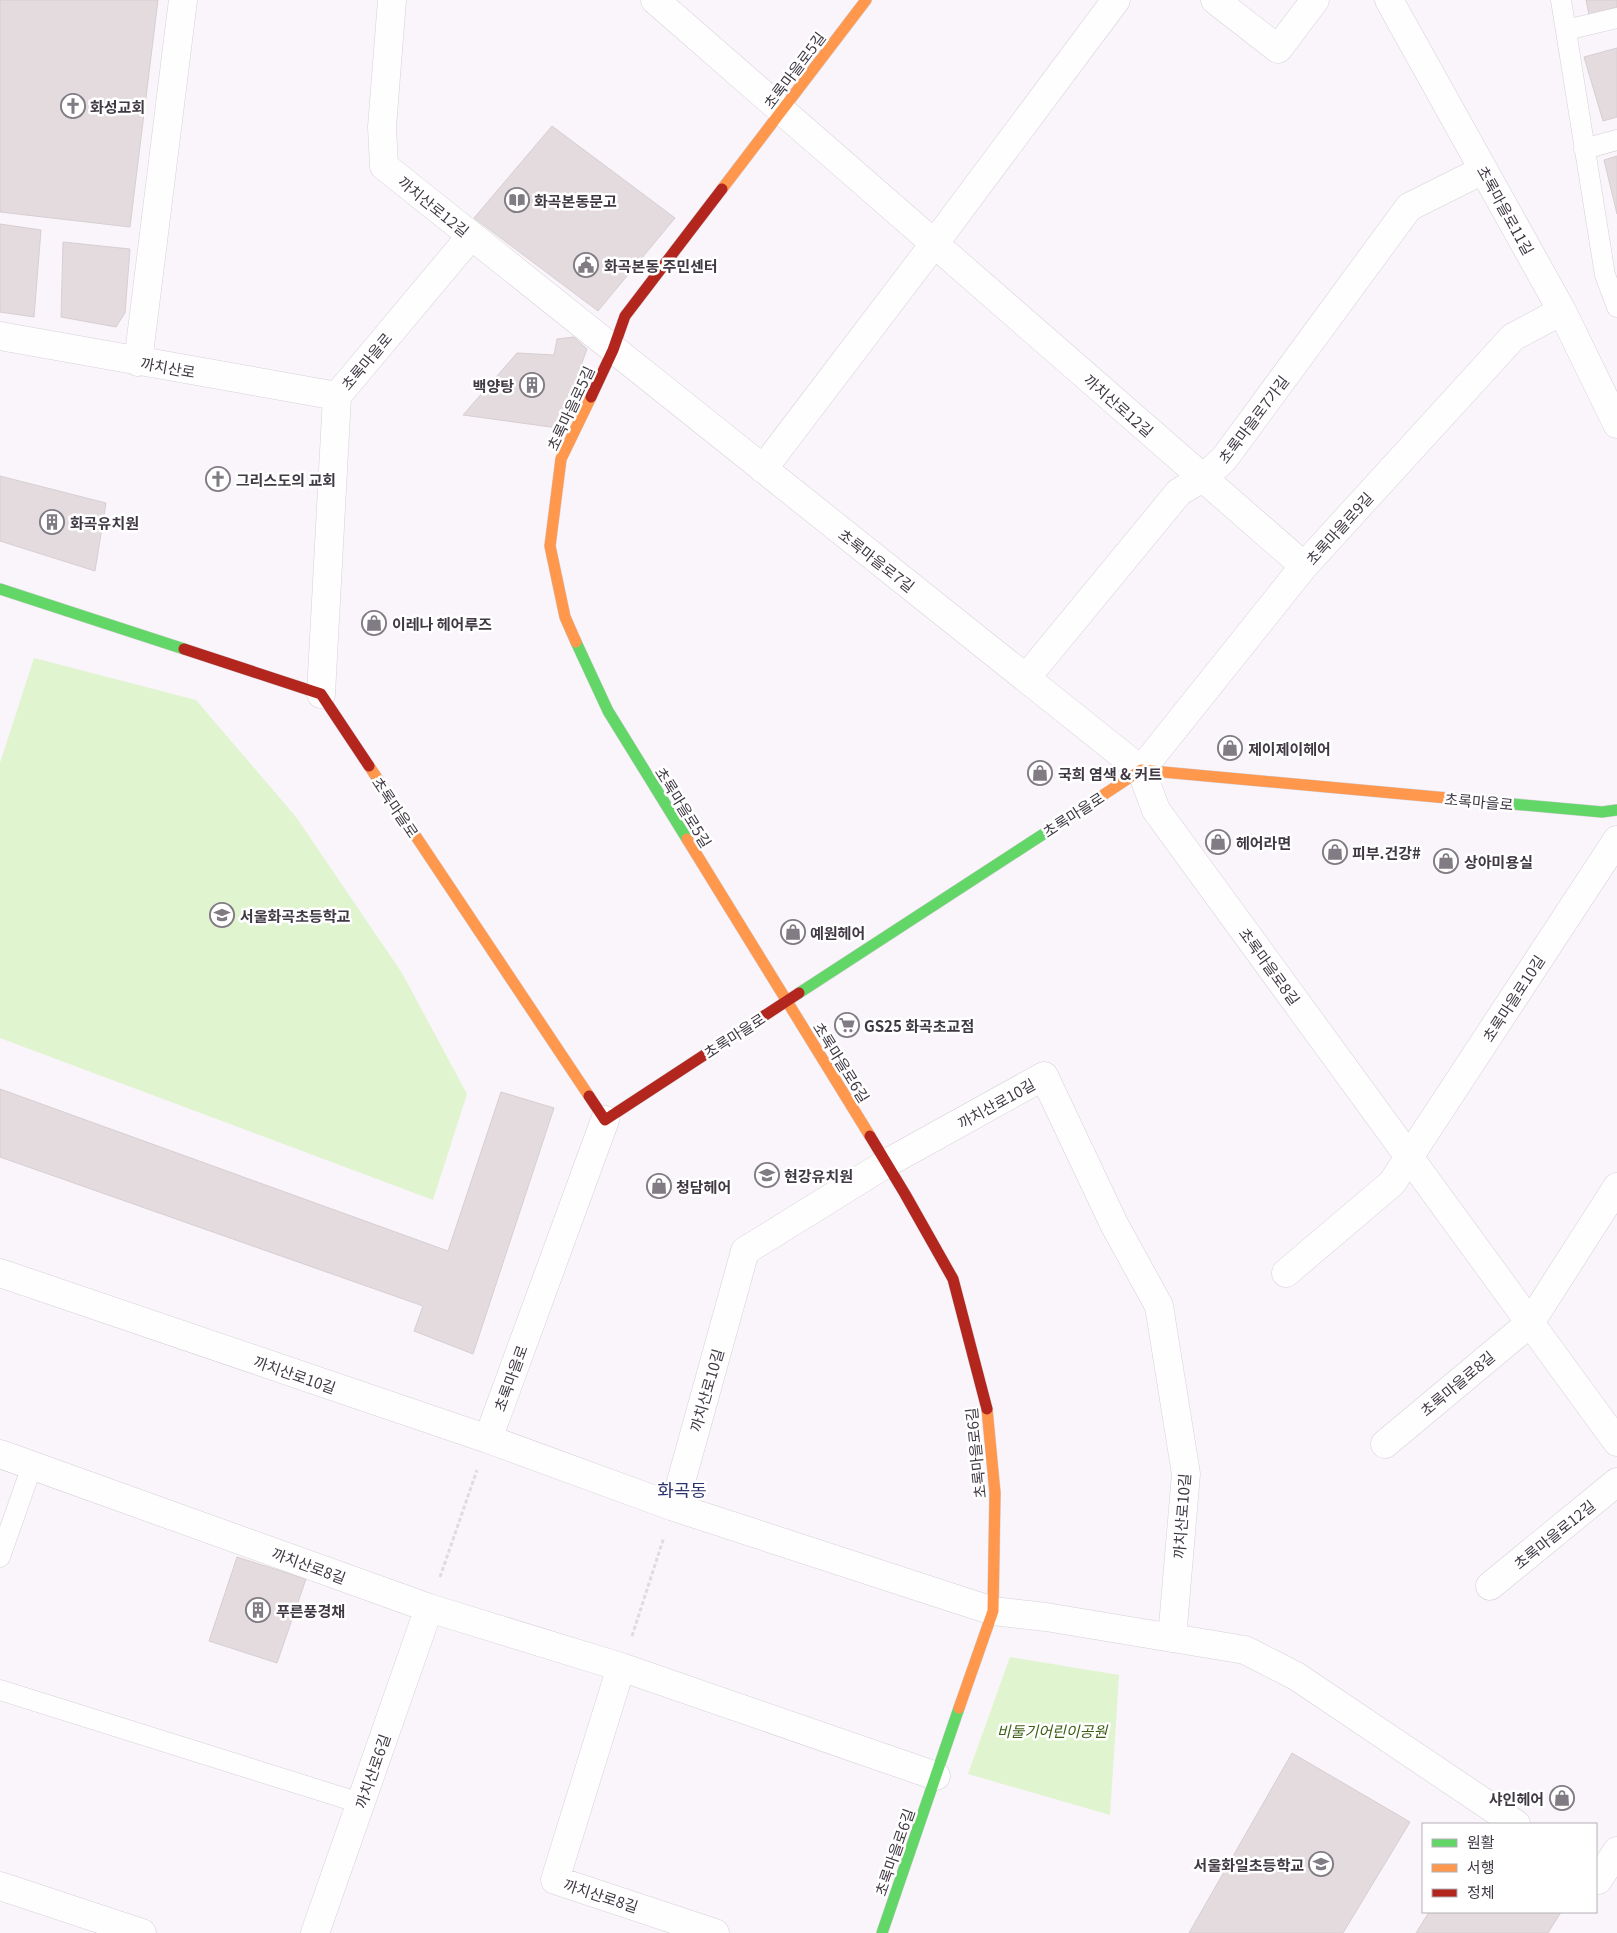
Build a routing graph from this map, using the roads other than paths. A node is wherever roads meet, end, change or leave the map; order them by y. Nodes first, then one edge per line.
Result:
1 (183, 0) edge
2 (392, 0) edge
3 (655, 0) edge
4 (866, 0) edge
5 (1116, 0) edge
6 (1215, 0) edge
7 (1316, 0) edge
8 (1389, 0) edge
9 (1561, 0) edge
10 (1617, 18) edge
11 (1566, 30) junction
12 (782, 110) junction
13 (1617, 140) edge
14 (1584, 149) junction
15 (1483, 170) junction
16 (471, 236) junction
17 (934, 244) junction
18 (1617, 308) edge
19 (1562, 311) junction
20 (0, 336) edge
21 (613, 350) junction
22 (138, 362) junction
23 (337, 396) junction
24 (1617, 424) edge
25 (763, 469) junction
26 (1203, 478) junction
27 (1304, 566) junction
28 (0, 589) edge
29 (1026, 678) junction
30 (321, 694) junction
31 (1141, 770) junction
32 (1617, 810) edge
33 (1617, 840) edge
34 (786, 1001) junction
35 (605, 1120) junction
36 (1409, 1156) junction
37 (887, 1163) junction
38 (1617, 1187) edge
39 (0, 1273) edge
40 (1286, 1273) dead end
41 (1530, 1322) junction
42 (488, 1439) junction
43 (1617, 1442) edge
44 (1384, 1444) dead end
45 (0, 1454) edge
46 (32, 1466) junction
47 (1617, 1482) edge
48 (674, 1507) junction
49 (0, 1557) edge
50 (1490, 1586) dead end
51 (429, 1608) junction
52 (993, 1611) junction
53 (1172, 1638) junction
54 (621, 1667) junction
55 (0, 1690) edge
56 (936, 1776) junction
57 (360, 1803) junction
58 (1515, 1823) edge
59 (1617, 1851) edge
60 (1604, 1883) edge
61 (0, 1886) edge
62 (142, 1933) edge
63 (315, 1933) edge
64 (715, 1933) edge
65 (882, 1933) edge

1 - 22 street
2 - 16 street, 까치산로12길
3 - 12 street, 까치산로12길
4 - 12 street, 초록마을로5길
5 - 17 street
6 - 7 street
8 - 15 street, 초록마을로11길
9 - 11 lane
10 - 11 lane
11 - 14 lane
12 - 17 street, 까치산로12길
12 - 21 street, 초록마을로5길
13 - 14 lane
14 - 18 lane
15 - 19 street, 초록마을로11길
15 - 26 street, 초록마을로7가길
16 - 21 street, 까치산로12길
16 - 23 street, 초록마을로
17 - 25 street
17 - 26 street, 까치산로12길
19 - 24 street, 초록마을로11길
19 - 27 street, 초록마을로9길
20 - 22 street, 까치산로
21 - 25 street, 초록마을로7길
21 - 34 street, 초록마을로5길
22 - 23 street, 까치산로
23 - 30 street, 초록마을로
25 - 29 street, 초록마을로7길
26 - 27 street, 까치산로12길
26 - 29 street, 초록마을로7가길
27 - 31 street, 초록마을로9길
28 - 30 street
29 - 31 street, 초록마을로7길
30 - 35 street, 초록마을로
31 - 32 street, 초록마을로
31 - 34 street, 초록마을로
31 - 36 street, 초록마을로8길
33 - 36 street, 초록마을로10길
34 - 35 street, 초록마을로
34 - 37 street, 초록마을로6길
35 - 42 street, 초록마을로
36 - 40 street
36 - 41 street, 초록마을로8길
37 - 48 street, 까치산로10길
37 - 52 street, 초록마을로6길
37 - 53 street, 까치산로10길
38 - 41 street
39 - 42 street, 까치산로10길
41 - 43 street, 초록마을로8길
41 - 44 street, 초록마을로8길
42 - 48 street, 까치산로10길
45 - 46 street, 까치산로8길
46 - 49 lane
46 - 51 street, 까치산로8길
47 - 50 street, 초록마을로12길
48 - 52 street, 까치산로10길
51 - 54 street, 까치산로8길
51 - 57 street, 까치산로6길
52 - 53 street, 까치산로10길
52 - 56 street, 초록마을로6길
53 - 58 street, 까치산로10길
54 - 56 street, 까치산로8길
54 - 64 street, 까치산로8길
55 - 57 lane
56 - 65 street, 초록마을로6길
57 - 63 street, 까치산로6길
59 - 60 street
61 - 62 street

